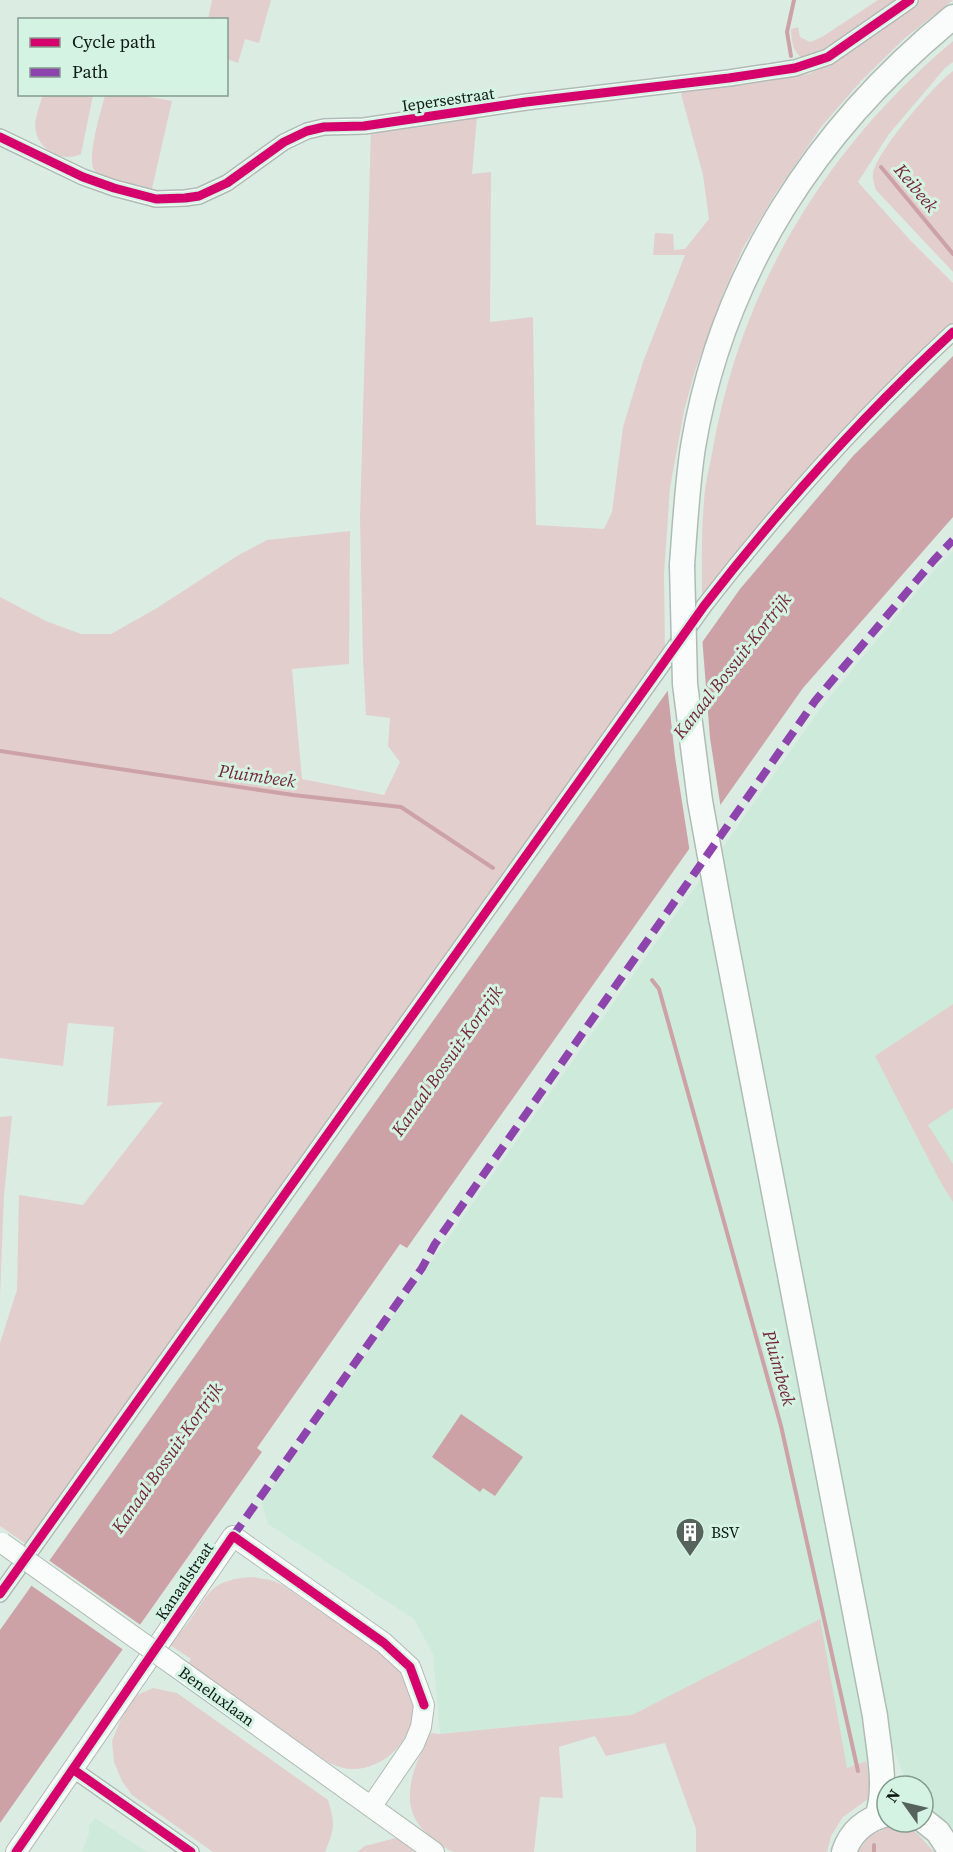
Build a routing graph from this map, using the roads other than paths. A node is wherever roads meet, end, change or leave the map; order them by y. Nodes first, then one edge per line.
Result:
1 (910, 0) edge
2 (953, 18) edge
3 (0, 137) edge
4 (953, 332) edge
5 (1, 1542) edge
6 (0, 1594) edge
7 (875, 1716) junction
8 (74, 1770) junction
9 (880, 1774) edge
10 (891, 1774) edge
11 (371, 1807) junction
12 (875, 1817) edge
13 (935, 1830) edge
14 (950, 1847) edge
15 (16, 1852) edge
16 (191, 1852) edge
17 (434, 1852) edge
18 (844, 1852) edge

1 - 3 street, Iepersestraat
2 - 7 main road, bridge
4 - 6 street
5 - 11 street, Beneluxlaan, bridge
7 - 9 main road
7 - 10 main road
8 - 11 street, Kanaalstraat
8 - 15 street, Kanaalstraat
8 - 16 street
11 - 17 street, Beneluxlaan
12 - 18 main road
13 - 14 main road

